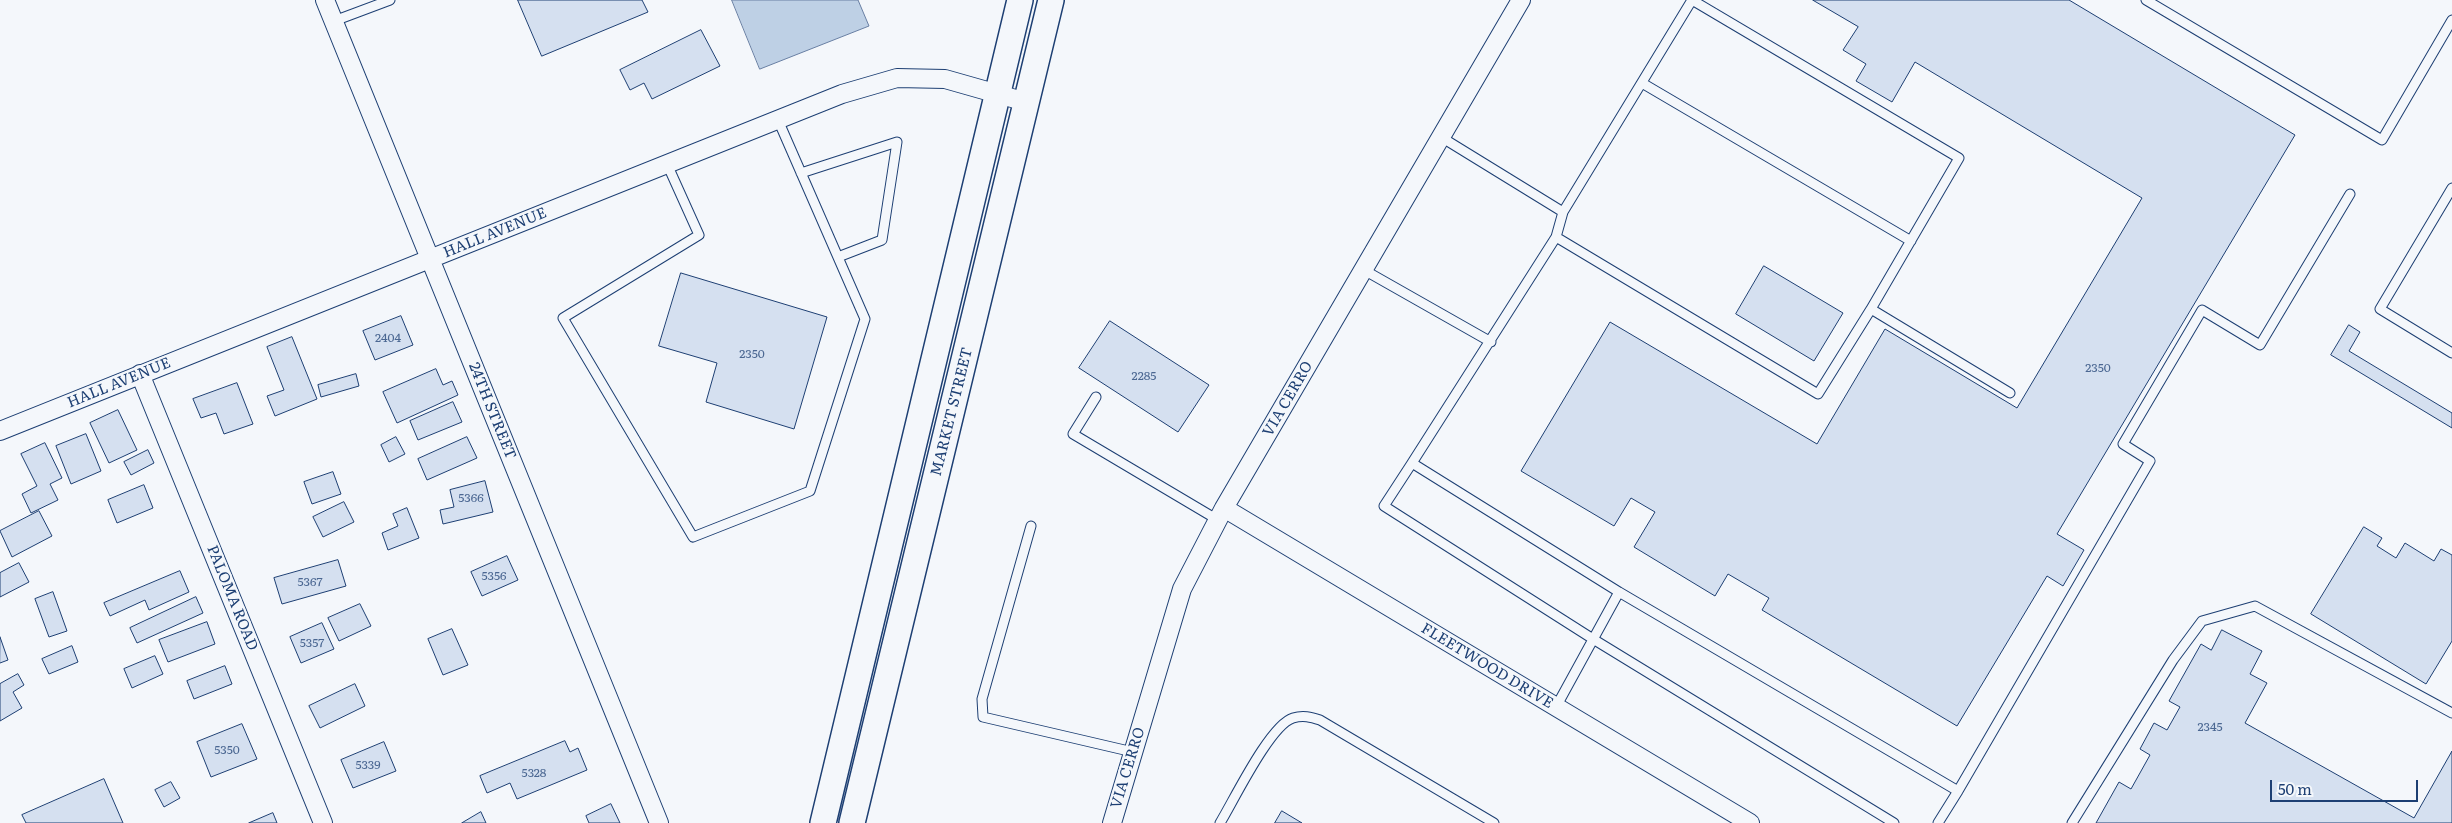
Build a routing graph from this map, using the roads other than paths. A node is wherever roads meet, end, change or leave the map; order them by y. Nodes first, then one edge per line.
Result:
1 (325, 0) edge
2 (390, 0) edge
3 (1020, 0) edge
4 (1051, 0) edge
5 (1521, 0) edge
6 (2146, 0) edge
7 (2452, 20) edge
8 (334, 21) junction
9 (1642, 83) junction
10 (997, 95) junction
11 (1026, 102) junction
12 (778, 120) junction
13 (1441, 137) junction
14 (667, 164) junction
15 (801, 173) junction
16 (2452, 188) edge
17 (2350, 194) dead end
18 (1563, 212) junction
19 (1556, 237) junction
20 (1911, 241) junction
21 (838, 257) junction
22 (430, 258) junction
23 (1364, 270) junction
24 (1872, 309) junction
25 (1490, 342) junction
26 (2452, 354) edge
27 (140, 374) junction
28 (2010, 393) dead end
29 (1096, 397) dead end
30 (0, 431) edge
31 (1412, 463) junction
32 (1221, 514) junction
33 (1031, 526) dead end
34 (1619, 592) junction
35 (1593, 639) junction
36 (1556, 707) junction
37 (2452, 713) edge
38 (1133, 752) junction
39 (1958, 791) junction
40 (323, 823) edge
41 (658, 823) edge
42 (823, 823) edge
43 (852, 823) edge
44 (1112, 823) edge
45 (1220, 823) edge
46 (1494, 823) edge
47 (1750, 823) edge
48 (1894, 823) edge
49 (1938, 823) edge
50 (2072, 823) edge

1 - 8 street, 24TH STREET
2 - 8 lane
3 - 10 main road, MARKET STREET
4 - 11 main road, MARKET STREET
5 - 13 street, VIA CERRO
6 - 7 lane
8 - 22 street, 24TH STREET
9 - 18 lane
9 - 20 lane
9 - 20 lane
10 - 11 street, HALL AVENUE
10 - 12 street, HALL AVENUE
10 - 42 main road, MARKET STREET
11 - 43 main road, MARKET STREET
12 - 14 street, HALL AVENUE
12 - 15 lane
13 - 18 lane
13 - 23 street, VIA CERRO
14 - 21 lane
14 - 22 street, HALL AVENUE
15 - 21 lane
15 - 21 lane
16 - 26 lane
17 - 39 lane
18 - 19 lane
19 - 24 lane
19 - 25 lane
20 - 24 lane
22 - 27 street, HALL AVENUE
22 - 41 street, 24TH STREET
23 - 25 lane
23 - 32 street, VIA CERRO
24 - 28 lane
25 - 31 lane
27 - 30 street, HALL AVENUE
27 - 40 street, PALOMA ROAD
29 - 32 lane
31 - 34 lane
31 - 35 lane
32 - 36 street, FLEETWOOD DRIVE
32 - 38 street, VIA CERRO
33 - 38 lane
34 - 35 lane
34 - 39 lane
35 - 36 lane
35 - 48 lane
36 - 47 street, FLEETWOOD DRIVE
37 - 50 lane
38 - 44 street, VIA CERRO
39 - 49 lane
45 - 46 lane

